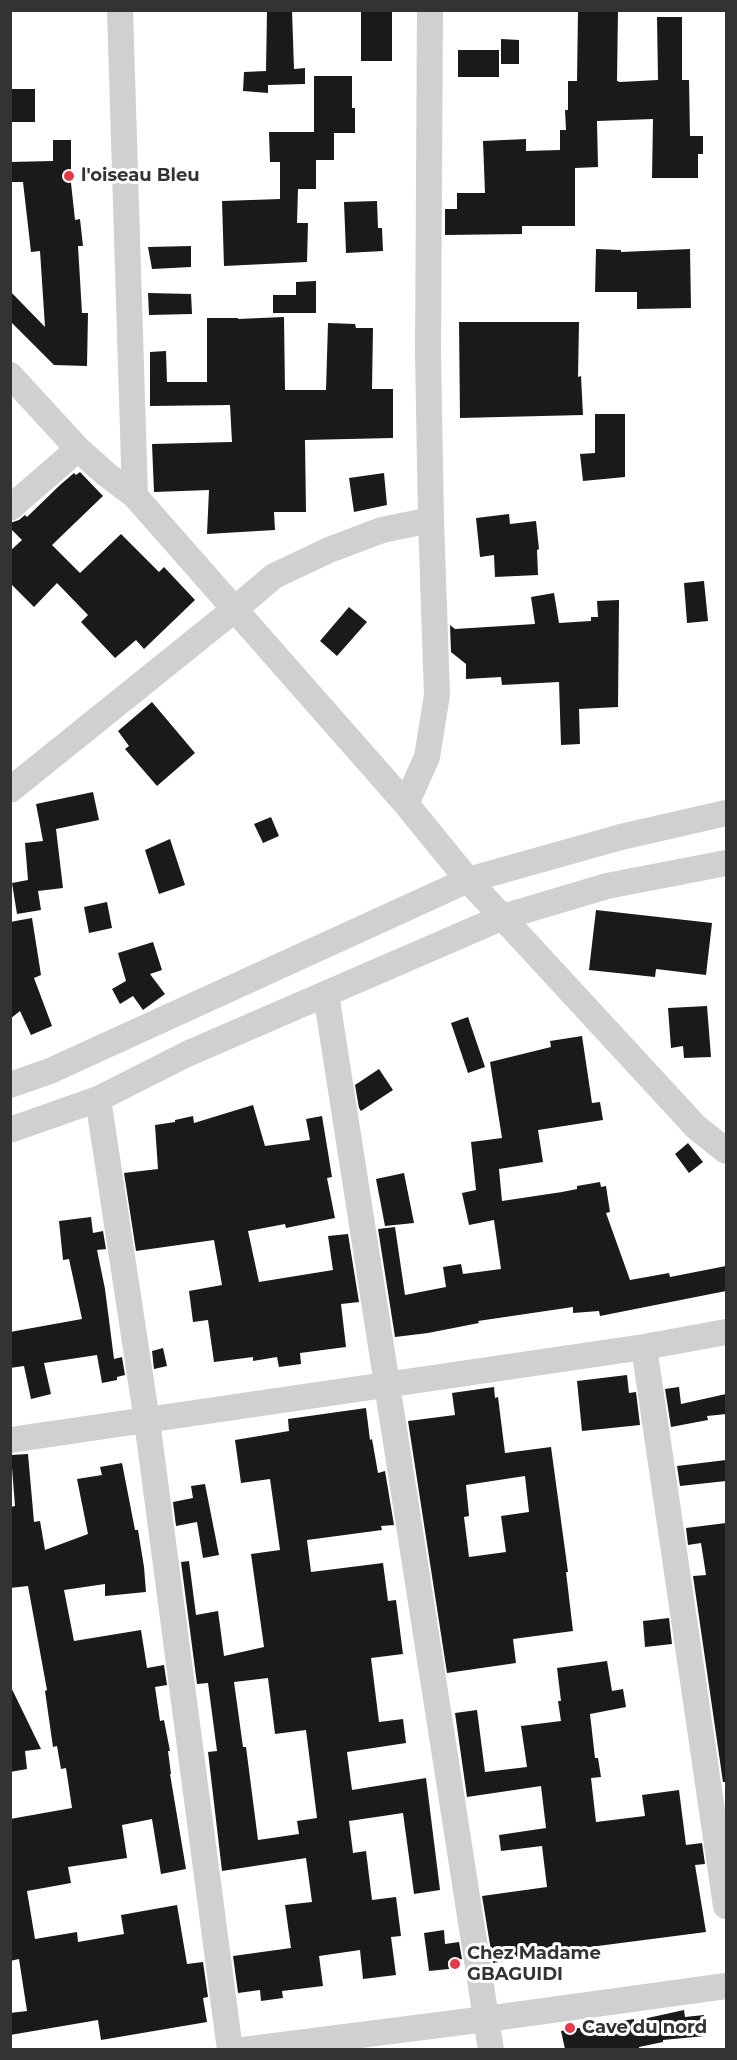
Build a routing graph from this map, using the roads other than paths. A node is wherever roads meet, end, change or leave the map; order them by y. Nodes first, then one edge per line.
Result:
1 (120, 10) edge
2 (430, 10) edge
3 (10, 375) edge
4 (78, 449) junction
5 (135, 496) junction
6 (10, 508) edge
7 (430, 520) junction
8 (235, 609) junction
9 (10, 790) edge
10 (406, 804) junction
11 (726, 813) edge
12 (726, 863) edge
13 (468, 880) junction
14 (503, 917) junction
15 (326, 994) junction
16 (10, 1085) edge
17 (98, 1099) junction
18 (10, 1130) edge
19 (726, 1151) edge
20 (726, 1332) edge
21 (644, 1347) junction
22 (386, 1384) junction
23 (147, 1421) junction
24 (10, 1440) edge
25 (726, 1906) edge
26 (726, 1986) edge
27 (486, 2019) junction
28 (230, 2049) edge
29 (243, 2049) edge
30 (491, 2049) edge

1 - 5 street
2 - 7 street
3 - 4 street
4 - 5 street
4 - 6 street
5 - 8 street
7 - 8 street
7 - 10 street
8 - 9 street
8 - 10 street
10 - 13 street
11 - 13 street
12 - 14 street
13 - 14 street
13 - 16 street
14 - 15 street
14 - 19 street
15 - 17 street
15 - 22 street
17 - 18 street
17 - 23 street
20 - 21 street
21 - 22 street
21 - 25 street
22 - 23 street
22 - 27 street
23 - 24 street
23 - 28 street
26 - 27 street
27 - 29 street
27 - 30 street

